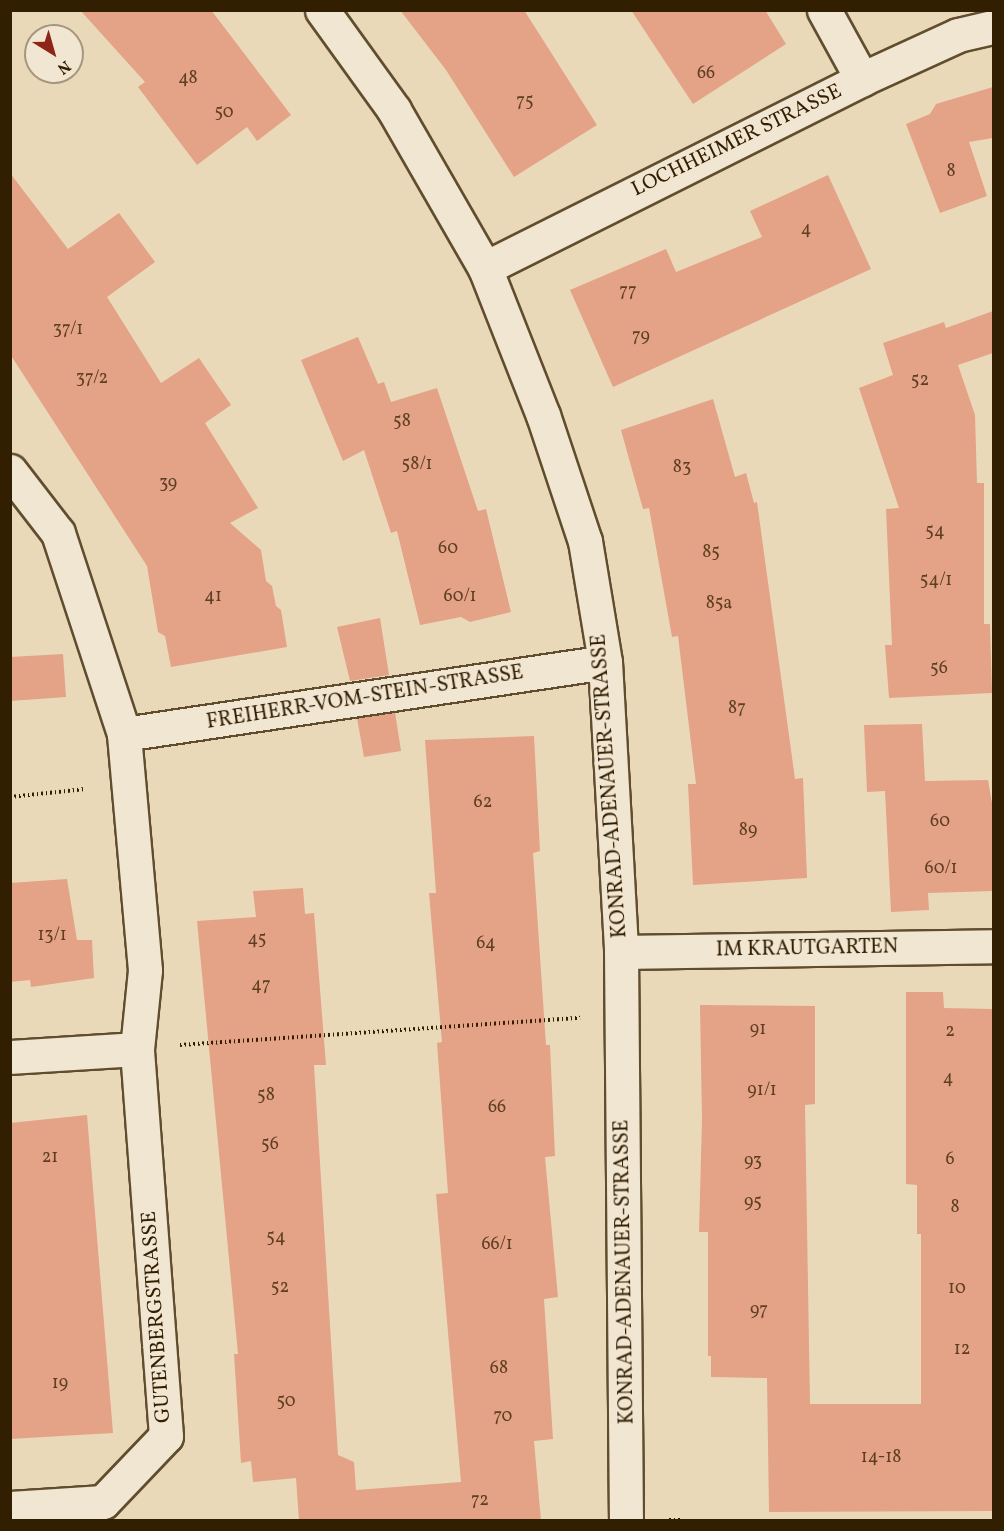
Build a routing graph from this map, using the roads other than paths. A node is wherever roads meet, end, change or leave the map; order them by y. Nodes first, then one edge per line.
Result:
1 (322, 10) edge
2 (824, 10) edge
3 (993, 27) edge
4 (862, 79) junction
5 (485, 268) junction
6 (10, 471) edge
7 (606, 662) junction
8 (124, 734) junction
9 (993, 946) edge
10 (621, 952) junction
11 (137, 1049) junction
12 (10, 1057) edge
13 (10, 1508) edge
14 (626, 1521) edge

1 - 5 street, KONRAD-ADENAUER-STRASSE
2 - 4 street
3 - 4 street, LOCHHEIMER STRASSE
4 - 5 street, LOCHHEIMER STRASSE
5 - 7 street, KONRAD-ADENAUER-STRASSE
6 - 8 street
7 - 8 street, FREIHERR-VOM-STEIN-STRASSE
7 - 10 street, KONRAD-ADENAUER-STRASSE
8 - 11 street
9 - 10 street, IM KRAUTGARTEN
10 - 14 street, KONRAD-ADENAUER-STRASSE
11 - 12 street
11 - 13 street, GUTENBERGSTRASSE

